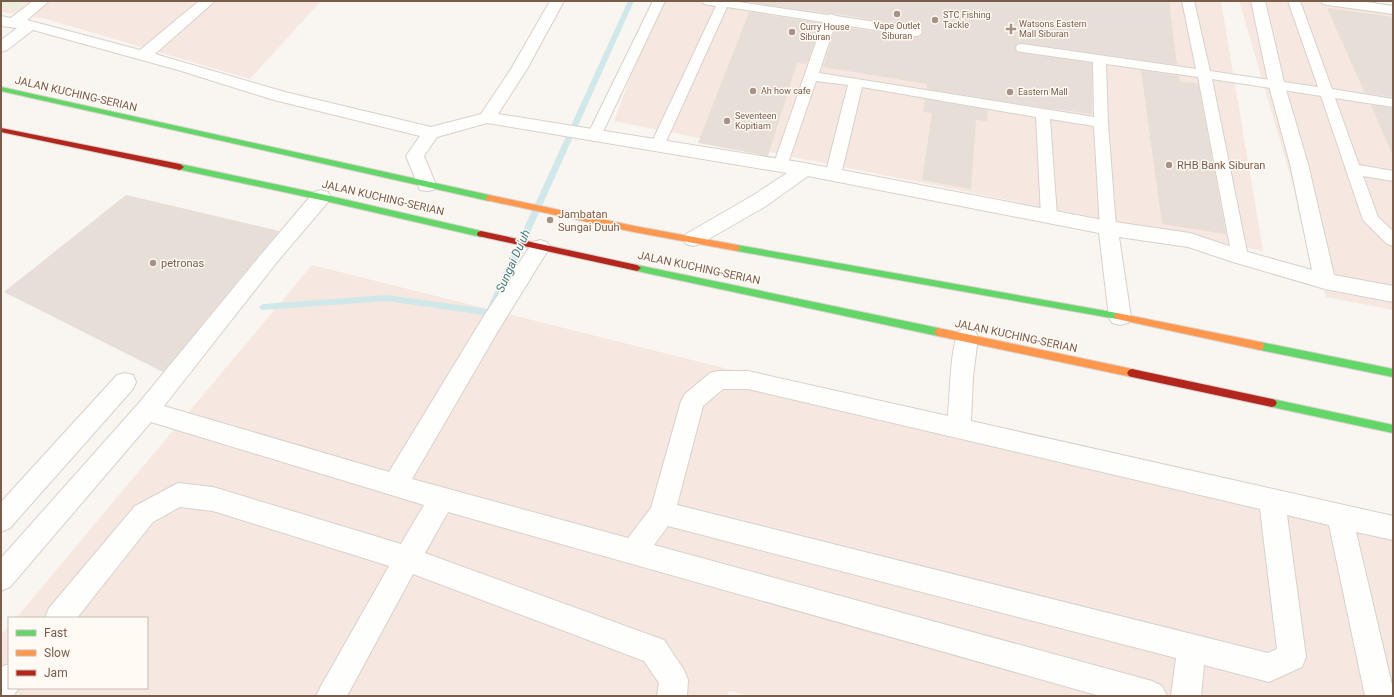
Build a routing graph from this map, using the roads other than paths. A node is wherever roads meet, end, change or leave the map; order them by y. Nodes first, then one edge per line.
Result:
1 (42, 1) edge
2 (208, 1) edge
3 (557, 1) edge
4 (659, 1) edge
5 (708, 1) edge
6 (1188, 1) edge
7 (1258, 1) edge
8 (1294, 1) edge
9 (1328, 1) edge
10 (724, 2) edge
11 (1393, 10) edge
12 (831, 18) junction
13 (10, 22) edge
14 (916, 32) dead end
15 (1, 47) edge
16 (1022, 48) dead end
17 (144, 55) junction
18 (1100, 58) junction
19 (1204, 74) junction
20 (812, 76) junction
21 (856, 82) junction
22 (1277, 86) junction
23 (1, 89) edge
24 (1326, 93) junction
25 (1393, 103) edge
26 (1043, 113) junction
27 (487, 118) junction
28 (1101, 123) junction
29 (1, 130) edge
30 (432, 133) junction
31 (589, 135) junction
32 (657, 146) junction
33 (780, 166) junction
34 (805, 169) junction
35 (1353, 169) junction
36 (833, 175) junction
37 (1393, 176) edge
38 (427, 185) junction
39 (321, 197) junction
40 (1049, 216) junction
41 (1108, 228) junction
42 (693, 239) junction
43 (1393, 240) edge
44 (537, 246) junction
45 (1240, 257) junction
46 (1326, 281) junction
47 (1393, 294) edge
48 (1120, 317) junction
49 (967, 337) junction
50 (1393, 373) edge
51 (125, 382) dead end
52 (146, 411) junction
53 (959, 429) junction
54 (1393, 429) edge
55 (396, 484) junction
56 (1270, 499) junction
57 (442, 500) junction
58 (662, 513) junction
59 (1340, 516) junction
60 (1, 520) edge
61 (1393, 528) edge
62 (634, 552) junction
63 (407, 559) junction
64 (1, 578) edge
65 (60, 617) edge
66 (1192, 648) junction
67 (8, 679) edge
68 (1, 688) edge
69 (331, 696) edge
70 (672, 696) edge
71 (1152, 696) edge
72 (1186, 696) edge
73 (1380, 696) edge

1 - 13 street
2 - 17 street
3 - 27 street
4 - 31 lane
5 - 10 lane
6 - 19 lane
7 - 22 street
8 - 24 lane
9 - 11 street
10 - 12 lane
10 - 32 lane
12 - 14 lane
12 - 20 lane
13 - 15 street
13 - 17 street
16 - 18 lane
17 - 30 street
18 - 19 lane
18 - 28 lane
19 - 22 lane
19 - 45 lane
20 - 21 lane
20 - 33 lane
21 - 26 lane
21 - 36 lane
22 - 24 lane
22 - 46 street
23 - 38 highway, JALAN KUCHING-SERIAN
24 - 25 lane
24 - 35 lane
26 - 28 lane
26 - 40 lane
27 - 30 street
27 - 31 street
28 - 41 lane
29 - 39 highway, JALAN KUCHING-SERIAN
30 - 38 street
31 - 32 street
32 - 33 street
33 - 34 street
34 - 36 street
34 - 42 street
35 - 37 lane
35 - 43 lane
36 - 40 street
38 - 42 highway, JALAN KUCHING-SERIAN
39 - 44 highway, JALAN KUCHING-SERIAN
39 - 52 street
40 - 41 street
41 - 45 street
41 - 48 street
42 - 48 highway, JALAN KUCHING-SERIAN
44 - 49 highway, JALAN KUCHING-SERIAN
44 - 55 street
45 - 46 street
46 - 47 street
48 - 50 highway, JALAN KUCHING-SERIAN
49 - 53 street
49 - 54 highway, JALAN KUCHING-SERIAN
51 - 60 street
52 - 55 street
52 - 64 street
53 - 56 street
53 - 58 street
55 - 57 street
56 - 59 street
56 - 66 street
57 - 62 street
57 - 63 street
58 - 62 street
58 - 66 street
59 - 61 street
59 - 73 street
62 - 71 street
63 - 65 street
63 - 69 street
63 - 70 street
66 - 72 street
67 - 68 street

